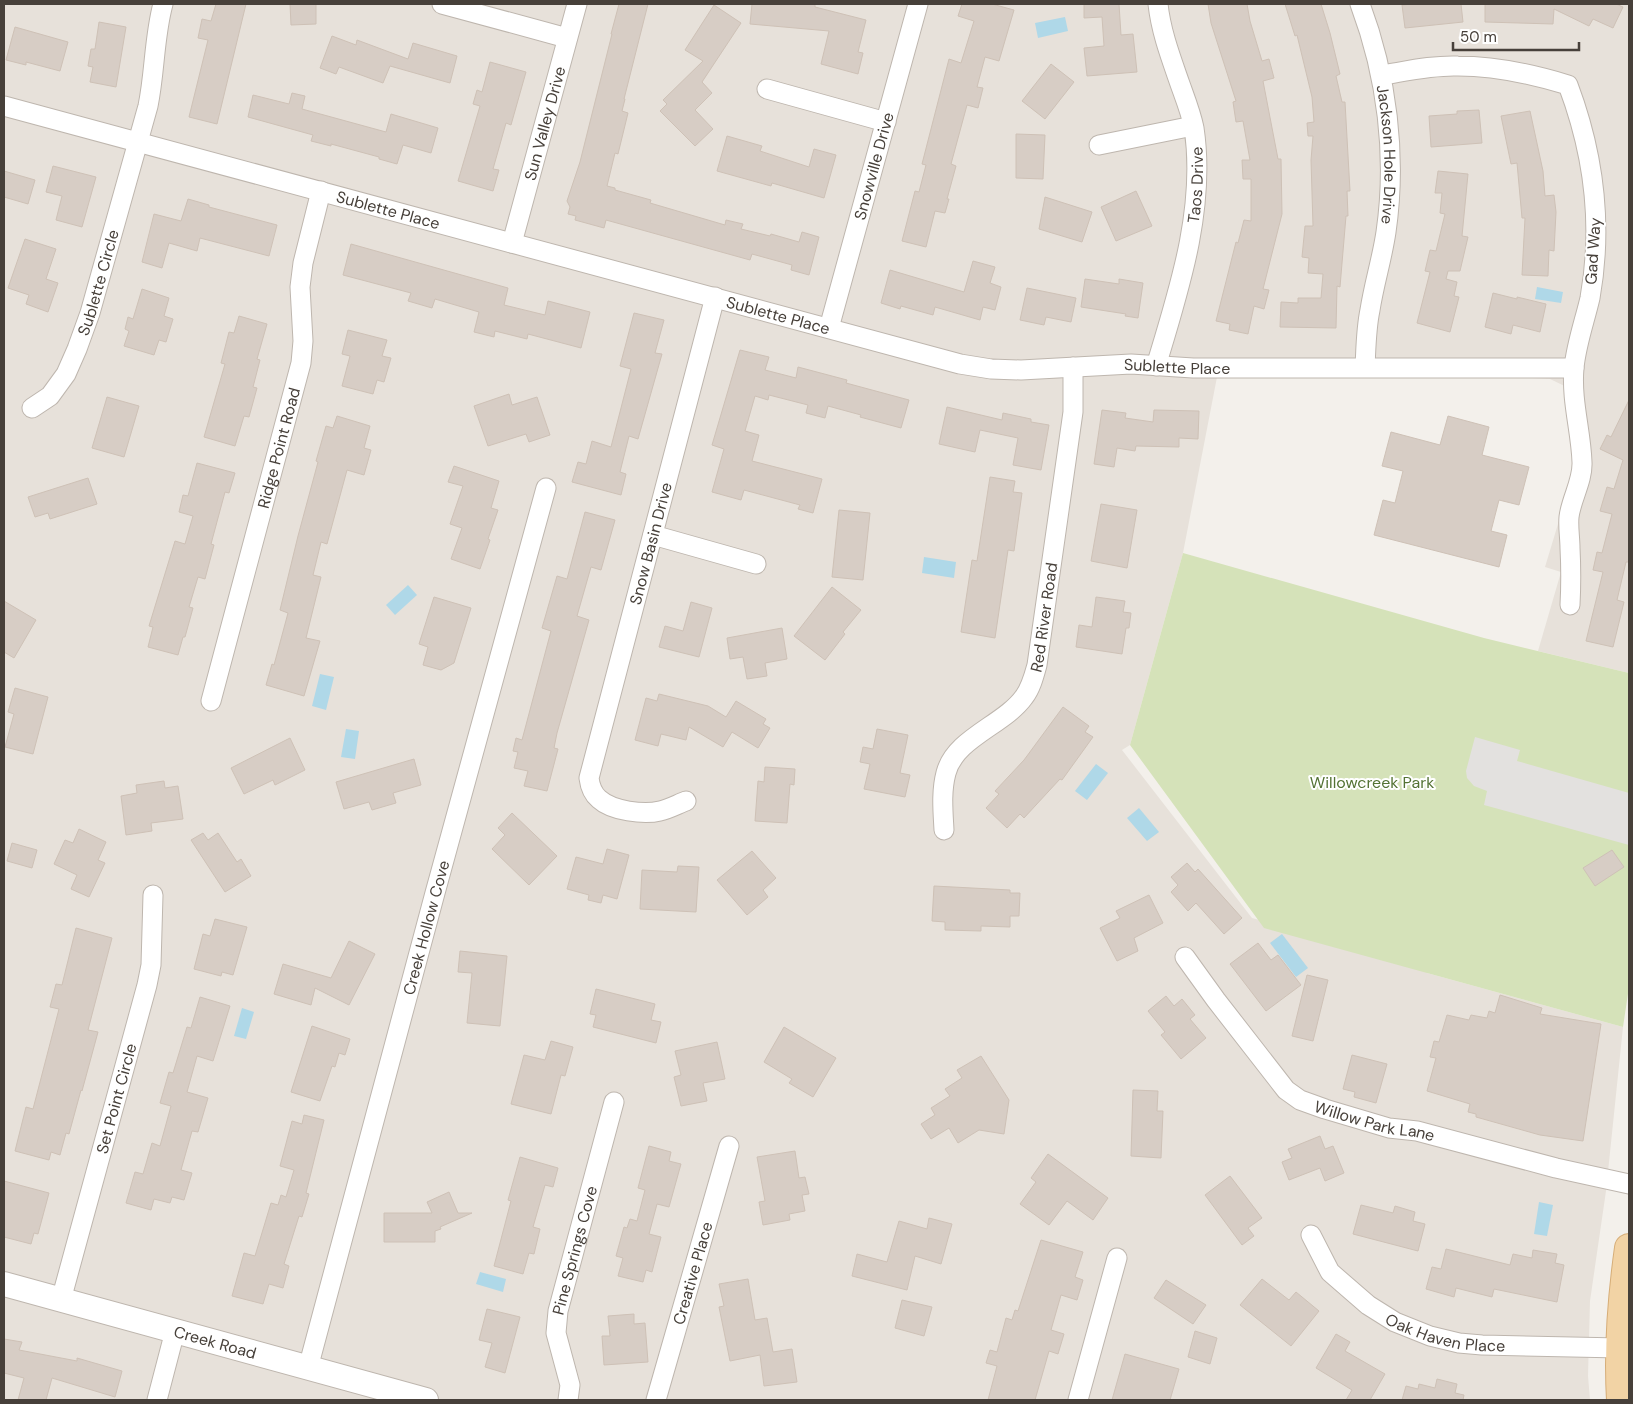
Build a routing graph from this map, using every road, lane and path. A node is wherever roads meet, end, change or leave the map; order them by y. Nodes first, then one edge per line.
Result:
1 (163, 4) edge
2 (442, 4) edge
3 (576, 4) edge
4 (918, 4) edge
5 (1158, 4) edge
6 (1360, 4) edge
7 (567, 38) junction
8 (1382, 75) junction
9 (767, 89) dead end
10 (4, 106) edge
11 (886, 122) junction
12 (1193, 126) junction
13 (138, 143) junction
14 (1099, 145) dead end
15 (321, 191) junction
16 (512, 243) junction
17 (715, 297) junction
18 (829, 328) junction
19 (1156, 366) junction
20 (1073, 367) junction
21 (1365, 367) junction
22 (1574, 368) junction
23 (32, 408) dead end
24 (546, 488) dead end
25 (654, 535) junction
26 (756, 564) dead end
27 (1570, 605) dead end
28 (211, 701) dead end
29 (686, 800) dead end
30 (944, 830) dead end
31 (153, 896) dead end
32 (1185, 957) dead end
33 (614, 1102) dead end
34 (729, 1146) dead end
35 (1629, 1184) edge
36 (1311, 1234) dead end
37 (1629, 1248) edge
38 (1118, 1258) dead end
39 (4, 1284) edge
40 (61, 1300) junction
41 (175, 1332) junction
42 (1620, 1348) junction
43 (308, 1368) junction
44 (157, 1400) edge
45 (426, 1400) edge
46 (568, 1400) edge
47 (656, 1400) edge
48 (1078, 1400) edge
49 (1621, 1400) edge

1 - 13 street, Sublette Circle
2 - 7 street
3 - 7 street, Sun Valley Drive
4 - 11 street, Snowville Drive
5 - 12 street, Taos Drive
6 - 8 street, Jackson Hole Drive
7 - 16 street, Sun Valley Drive
8 - 21 street, Jackson Hole Drive
8 - 22 street, Gad Way
9 - 11 street
10 - 13 street, Sublette Place
11 - 18 street, Snowville Drive
12 - 14 street
12 - 19 street, Taos Drive
13 - 15 street, Sublette Place
13 - 23 street, Sublette Circle
15 - 16 street, Sublette Place
15 - 28 street, Ridge Point Road
16 - 17 street, Sublette Place
17 - 18 street, Sublette Place
17 - 25 street, Snow Basin Drive
18 - 20 street, Sublette Place
19 - 20 street, Sublette Place
19 - 21 street, Sublette Place
20 - 30 street, Red River Road
21 - 22 street, Sublette Place
22 - 27 street, Gad Way
24 - 43 street, Creek Hollow Cove
25 - 26 street
25 - 29 street, Snow Basin Drive
31 - 40 street, Set Point Circle
32 - 35 street, Willow Park Lane
33 - 46 street, Pine Springs Cove
34 - 47 street, Creative Place
36 - 42 street, Oak Haven Place
37 - 42 main road
38 - 48 street
39 - 40 street, Creek Road
40 - 41 street, Creek Road
41 - 43 street, Creek Road
41 - 44 street
42 - 49 main road
43 - 45 street, Creek Road

